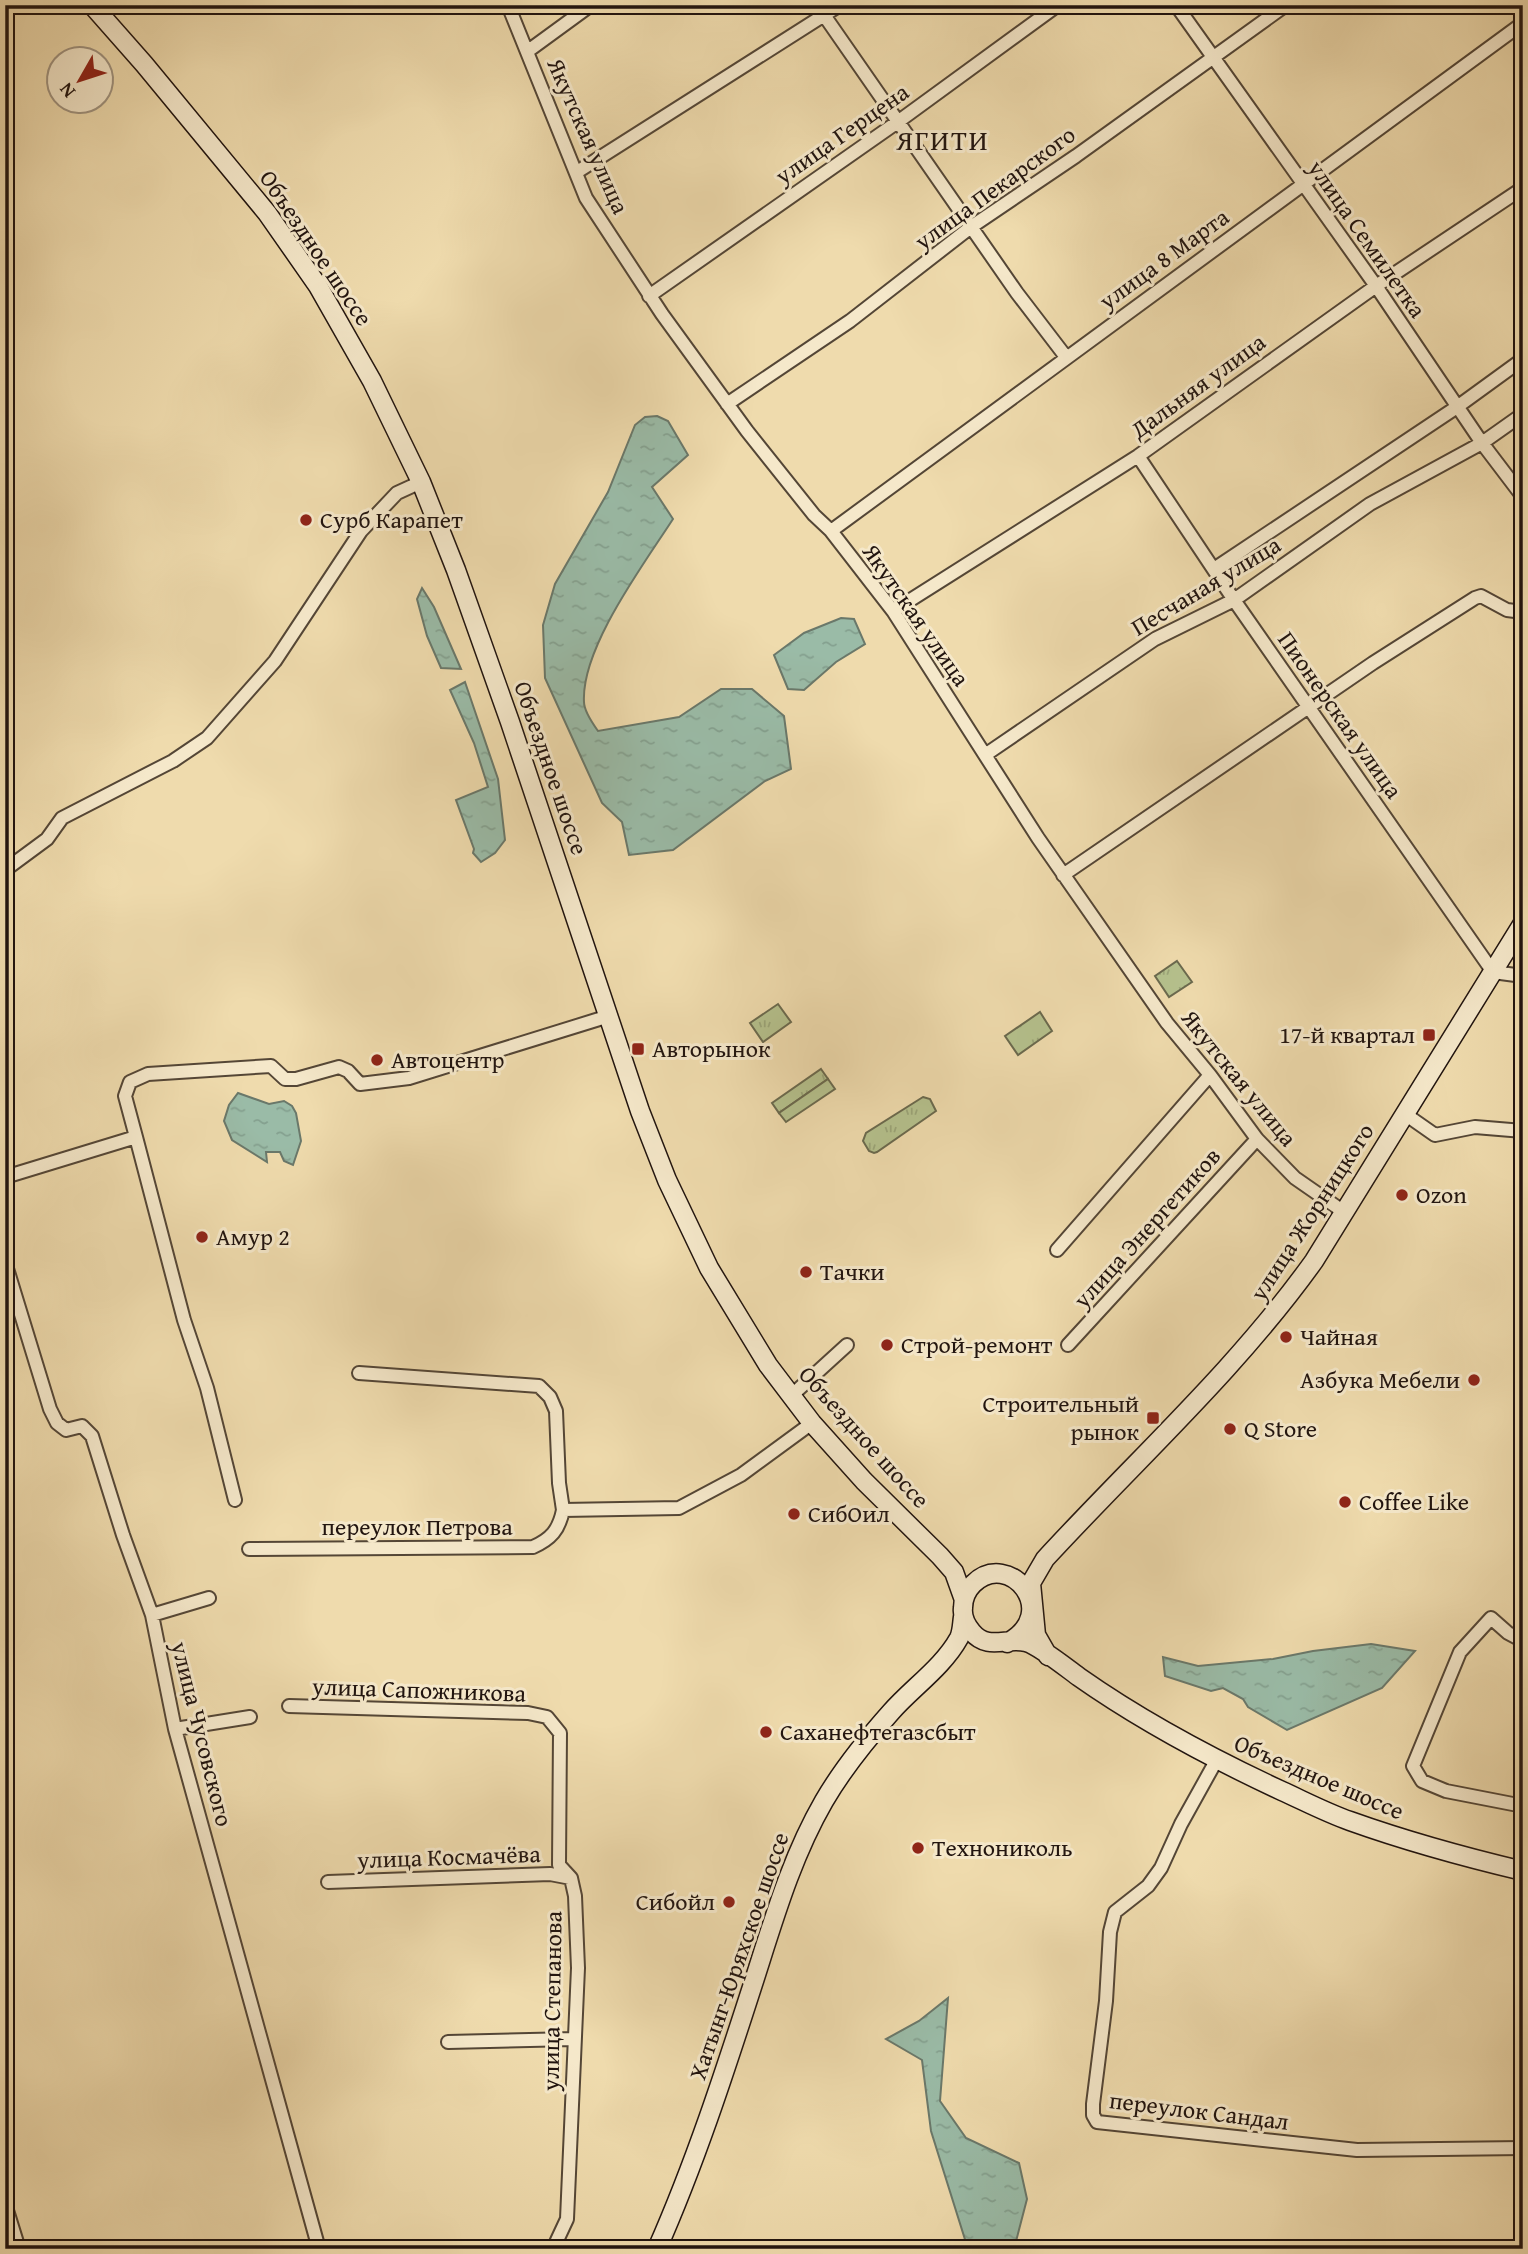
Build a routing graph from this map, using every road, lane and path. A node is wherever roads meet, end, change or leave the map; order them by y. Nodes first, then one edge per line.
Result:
1 (92, 5) edge
2 (508, 5) edge
3 (591, 5) edge
4 (840, 5) edge
5 (1058, 5) edge
6 (1175, 5) edge
7 (1286, 5) edge
8 (821, 11) edge
9 (1523, 23) edge
10 (528, 51) junction
11 (1212, 59) junction
12 (899, 121) junction
13 (577, 172) junction
14 (1303, 183) junction
15 (1523, 188) edge
16 (971, 228) junction
17 (1376, 286) junction
18 (649, 296) junction
19 (1066, 357) junction
20 (1523, 359) edge
21 (727, 404) junction
22 (1457, 407) junction
23 (1523, 414) edge
24 (1482, 443) junction
25 (1138, 456) junction
26 (421, 482) junction
27 (1523, 497) edge
28 (831, 531) junction
29 (1214, 569) junction
30 (1234, 600) junction
31 (893, 611) junction
32 (1523, 612) edge
33 (1310, 707) junction
34 (985, 755) junction
35 (5, 870) edge
36 (1063, 875) junction
37 (1523, 923) edge
38 (1493, 972) junction
39 (1523, 976) edge
40 (609, 1016) junction
41 (1210, 1075) junction
42 (1405, 1114) junction
43 (1523, 1131) edge
44 (136, 1137) junction
45 (1257, 1139) junction
46 (5, 1177) edge
47 (1344, 1213) junction
48 (1057, 1250) dead end
49 (5, 1262) edge
50 (847, 1345) dead end
51 (1068, 1345) dead end
52 (359, 1373) dead end
53 (791, 1396) junction
54 (813, 1423) junction
55 (235, 1500) dead end
56 (563, 1510) junction
57 (249, 1549) dead end
58 (940, 1556) junction
59 (1045, 1559) junction
60 (991, 1575) junction
61 (209, 1598) dead end
62 (1032, 1606) junction
63 (963, 1609) junction
64 (152, 1615) junction
65 (1523, 1641) edge
66 (1000, 1643) junction
67 (1048, 1656) junction
68 (933, 1669) junction
69 (289, 1706) dead end
70 (250, 1717) dead end
71 (547, 1717) joint
72 (175, 1729) junction
73 (1216, 1761) junction
74 (1523, 1806) edge
75 (1523, 1871) edge
76 (571, 1878) junction
77 (328, 1882) dead end
78 (573, 2039) junction
79 (448, 2042) dead end
80 (1523, 2148) edge
81 (5, 2204) edge
82 (19, 2249) edge
83 (319, 2249) edge
84 (553, 2249) edge
85 (657, 2249) edge

1 - 26 main road, Объездное шоссе
2 - 10 street, Якутская улица
3 - 10 street
4 - 8 street
5 - 12 street, улица Герцена
6 - 11 street, улица Семилетка
7 - 11 street, улица Пекарского
8 - 12 street
8 - 13 street
9 - 14 street, улица 8 Марта
10 - 13 street, Якутская улица
11 - 14 street, улица Семилетка
11 - 16 street, улица Пекарского
12 - 16 street
12 - 18 street, улица Герцена
13 - 18 street, Якутская улица
14 - 17 street, улица Семилетка
14 - 19 street, улица 8 Марта
15 - 17 street, Дальняя улица
16 - 19 street
16 - 21 street, улица Пекарского
17 - 22 street, улица Семилетка
17 - 25 street, Дальняя улица
18 - 21 street, Якутская улица
19 - 28 street, улица 8 Марта
20 - 22 street, Песчаная улица
21 - 28 street, Якутская улица
22 - 24 street, улица Семилетка
22 - 29 street, Песчаная улица
23 - 24 street, Песчаная улица
24 - 27 street, улица Семилетка
24 - 30 street, Песчаная улица
25 - 29 street, Пионерская улица
25 - 31 street, Дальняя улица
26 - 35 street
26 - 40 main road, Объездное шоссе
28 - 31 street, Якутская улица
29 - 30 street, Пионерская улица
30 - 33 street, Пионерская улица
30 - 34 street, Песчаная улица
31 - 34 street, Якутская улица
32 - 33 street
33 - 36 street
33 - 38 street, Пионерская улица
34 - 36 street, Якутская улица
36 - 41 street, Якутская улица
37 - 38 main road, улица Жорницкого
38 - 39 street
38 - 42 main road, улица Жорницкого
40 - 44 street
40 - 53 main road, Объездное шоссе
41 - 45 street, Якутская улица
41 - 48 street
42 - 43 street
42 - 47 main road, улица Жорницкого
44 - 46 street
44 - 55 street
45 - 47 street, Якутская улица
45 - 51 street, улица Энергетиков
47 - 59 main road, улица Жорницкого
49 - 64 street, улица Чусовского
50 - 53 street
52 - 56 street
53 - 54 main road, Объездное шоссе
54 - 56 street
54 - 58 main road, Объездное шоссе
56 - 57 street, переулок Петрова
58 - 60 main road, Объездное шоссе
58 - 63 main road, Объездное шоссе
59 - 60 main road, улица Жорницкого
59 - 62 main road, улица Жорницкого
60 - 62 main road
60 - 63 main road
61 - 64 street
62 - 66 main road
62 - 67 main road
63 - 66 main road
63 - 68 main road, Хатынг-Юряхское шоссе
64 - 72 street, улица Чусовского
65 - 74 street
66 - 67 main road, Объездное шоссе
66 - 68 main road, Хатынг-Юряхское шоссе
67 - 73 main road, Объездное шоссе
68 - 85 main road, Хатынг-Юряхское шоссе
69 - 71 street, улица Сапожникова
70 - 72 street
71 - 76 street, улица Степанова
72 - 83 street, улица Чусовского
73 - 75 main road, Объездное шоссе
73 - 80 street, переулок Сандал
76 - 77 street, улица Космачёва
76 - 78 street, улица Степанова
78 - 79 street
78 - 84 street, улица Степанова
81 - 82 street

